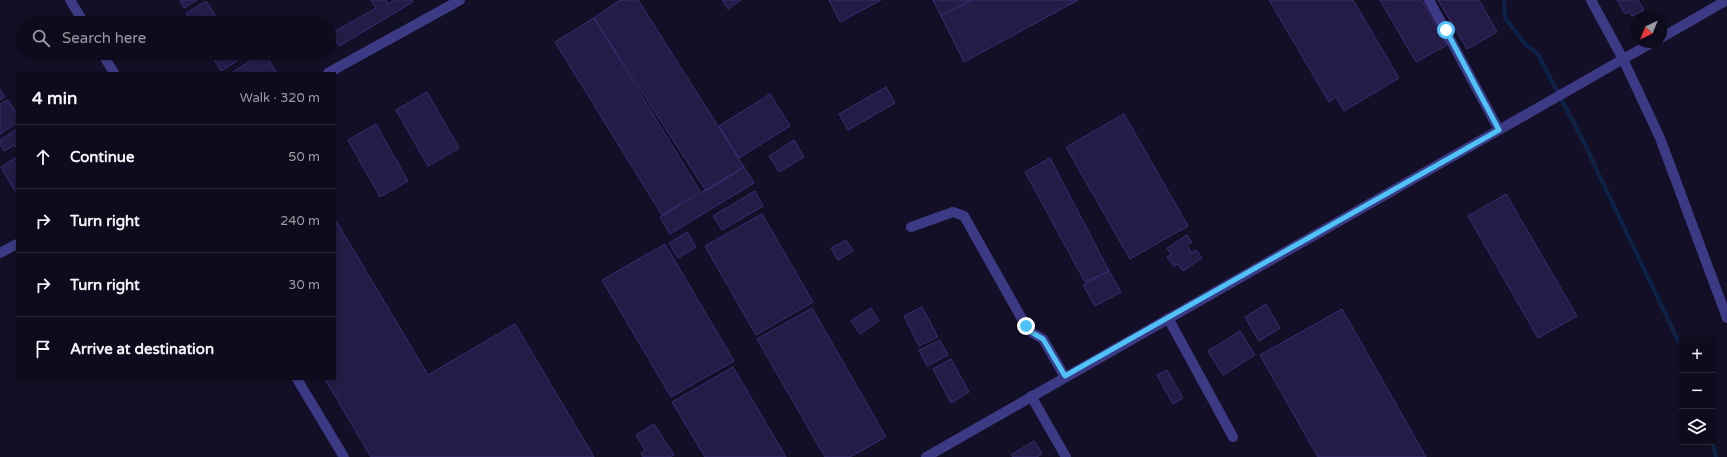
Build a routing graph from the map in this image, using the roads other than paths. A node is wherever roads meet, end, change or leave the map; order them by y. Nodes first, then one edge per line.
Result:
1 (70, 0) edge
2 (460, 0) edge
3 (1429, 0) edge
4 (1591, 0) edge
5 (1727, 0) edge
6 (80, 16) edge
7 (1667, 35) edge
8 (1642, 48) edge
9 (1623, 59) junction
10 (106, 60) edge
11 (113, 72) edge
12 (330, 72) edge
13 (1499, 130) junction
14 (911, 227) dead end
15 (16, 245) edge
16 (0, 253) edge
17 (1168, 318) junction
18 (1727, 318) edge
19 (1065, 376) junction
20 (298, 380) edge
21 (1031, 396) junction
22 (1233, 437) dead end
23 (344, 457) edge
24 (926, 457) edge
25 (1066, 457) edge

1 - 6 street
2 - 12 street
3 - 13 street
4 - 9 street
5 - 7 street
8 - 9 street
9 - 13 street
9 - 18 street
10 - 11 street
13 - 17 street
14 - 19 street
15 - 16 street
17 - 19 street
17 - 22 street
19 - 21 street
20 - 23 street
21 - 24 street
21 - 25 street

